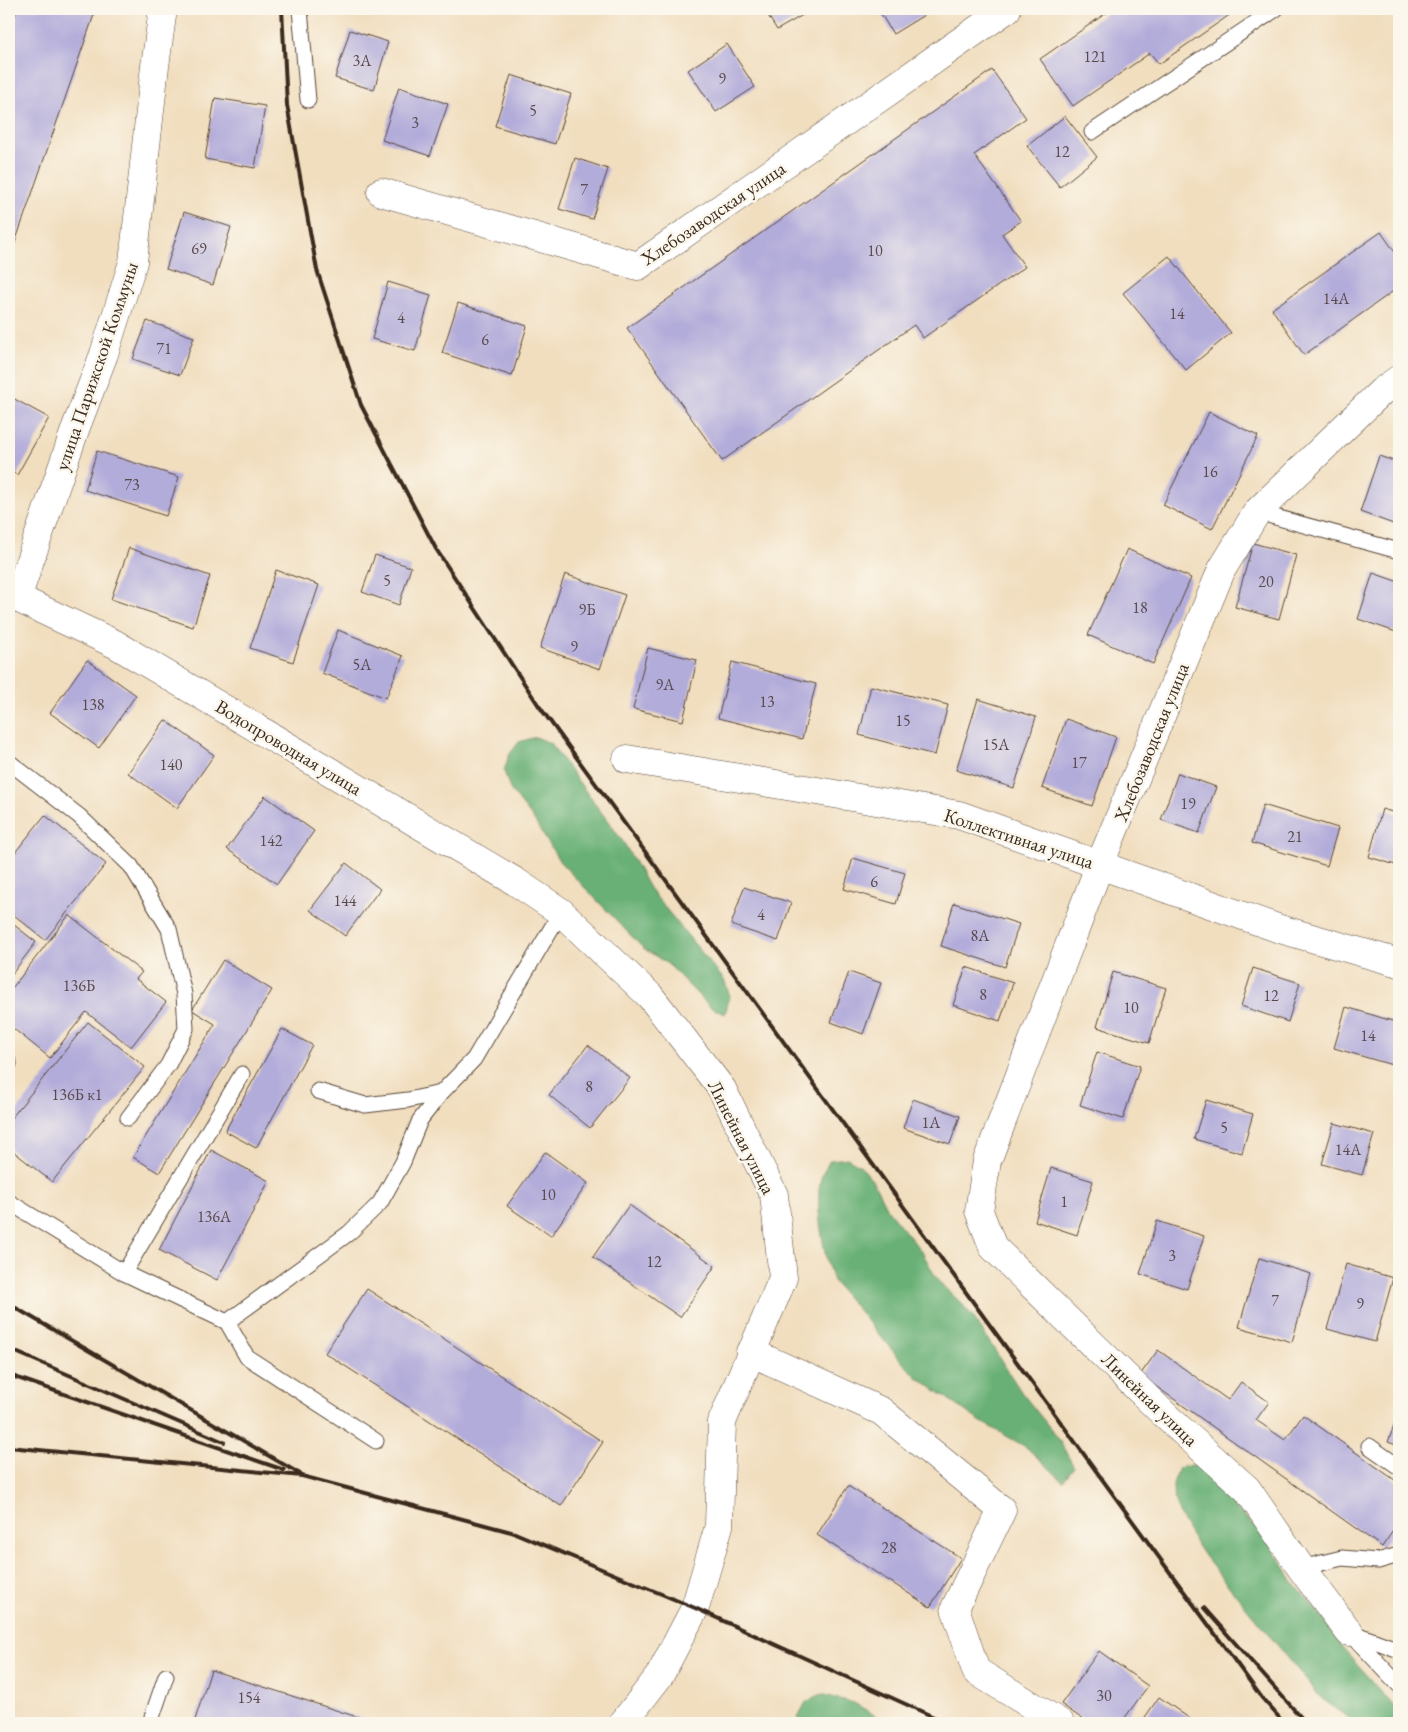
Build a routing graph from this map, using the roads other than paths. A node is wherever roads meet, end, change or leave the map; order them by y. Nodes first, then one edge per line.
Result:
1 (163, 9) edge
2 (300, 9) edge
3 (1007, 9) edge
4 (1276, 9) edge
5 (308, 100) dead end
6 (1092, 132) dead end
7 (381, 192) dead end
8 (1399, 378) edge
9 (1257, 512) junction
10 (1399, 551) edge
11 (13, 598) edge
12 (628, 759) dead end
13 (9, 762) edge
14 (1100, 864) junction
15 (561, 912) junction
16 (1399, 963) edge
17 (242, 1074) dead end
18 (318, 1091) dead end
19 (441, 1093) junction
20 (128, 1118) dead end
21 (987, 1161) joint
22 (9, 1202) edge
23 (124, 1273) junction
24 (227, 1322) junction
25 (750, 1352) junction
26 (376, 1441) dead end
27 (1369, 1446) dead end
28 (1399, 1467) edge
29 (1399, 1555) edge
30 (1301, 1568) junction
31 (1349, 1632) junction
32 (1399, 1650) edge
33 (166, 1676) dead end
34 (1399, 1685) edge
35 (150, 1723) edge
36 (623, 1723) edge
37 (1060, 1723) edge

1 - 11 street, улица Парижской Коммуны
2 - 5 lane
3 - 7 street, Хлебозаводская улица
4 - 6 lane
8 - 9 street, Хлебозаводская улица
9 - 10 lane
9 - 14 street, Хлебозаводская улица
11 - 15 street, Водопроводная улица
12 - 14 street, Коллективная улица
13 - 20 lane
14 - 16 street, Коллективная улица
14 - 21 street, Хлебозаводская улица
15 - 19 lane
15 - 25 street, Линейная улица
17 - 23 lane
18 - 19 lane
19 - 24 lane
21 - 30 street, Линейная улица
22 - 23 lane
23 - 24 lane
24 - 26 lane
25 - 36 street, Линейная улица
25 - 37 street
27 - 28 lane
29 - 30 lane
30 - 31 street, Линейная улица
31 - 32 lane
31 - 34 lane
33 - 35 lane

